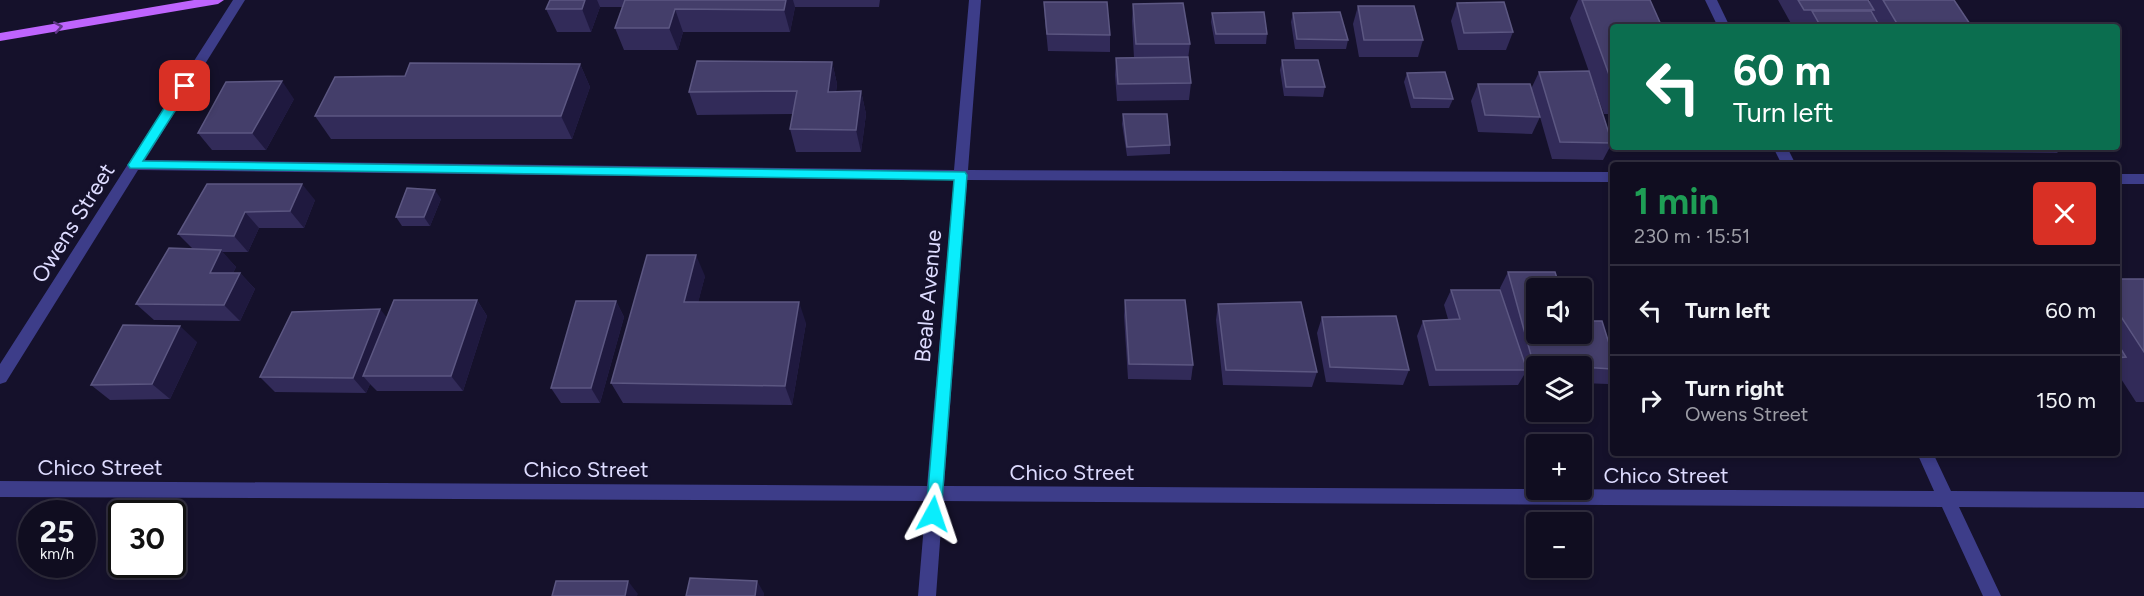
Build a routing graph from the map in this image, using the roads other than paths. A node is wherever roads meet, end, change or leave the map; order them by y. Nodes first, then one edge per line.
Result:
1 (218, 0) edge
2 (239, 0) edge
3 (975, 0) edge
4 (1711, 0) edge
5 (1723, 24) edge
6 (0, 37) edge
7 (134, 165) junction
8 (960, 175) junction
9 (1610, 177) edge
10 (2120, 179) edge
11 (2144, 179) edge
12 (0, 377) edge
13 (1926, 456) edge
14 (0, 489) edge
15 (935, 494) junction
16 (1946, 499) junction
17 (2144, 500) edge
18 (927, 596) edge
19 (1992, 596) edge

6 -> 1 main road
2 - 7 street, Owens Street
3 - 8 street, Beale Avenue
4 - 5 street
7 - 8 street
7 - 12 street, Owens Street
8 - 9 street
8 - 15 street, Beale Avenue
10 - 11 street
13 - 16 street
14 - 15 street, Chico Street
15 - 16 street, Chico Street
15 - 18 street, Beale Avenue
16 - 17 street, Chico Street
16 - 19 street

